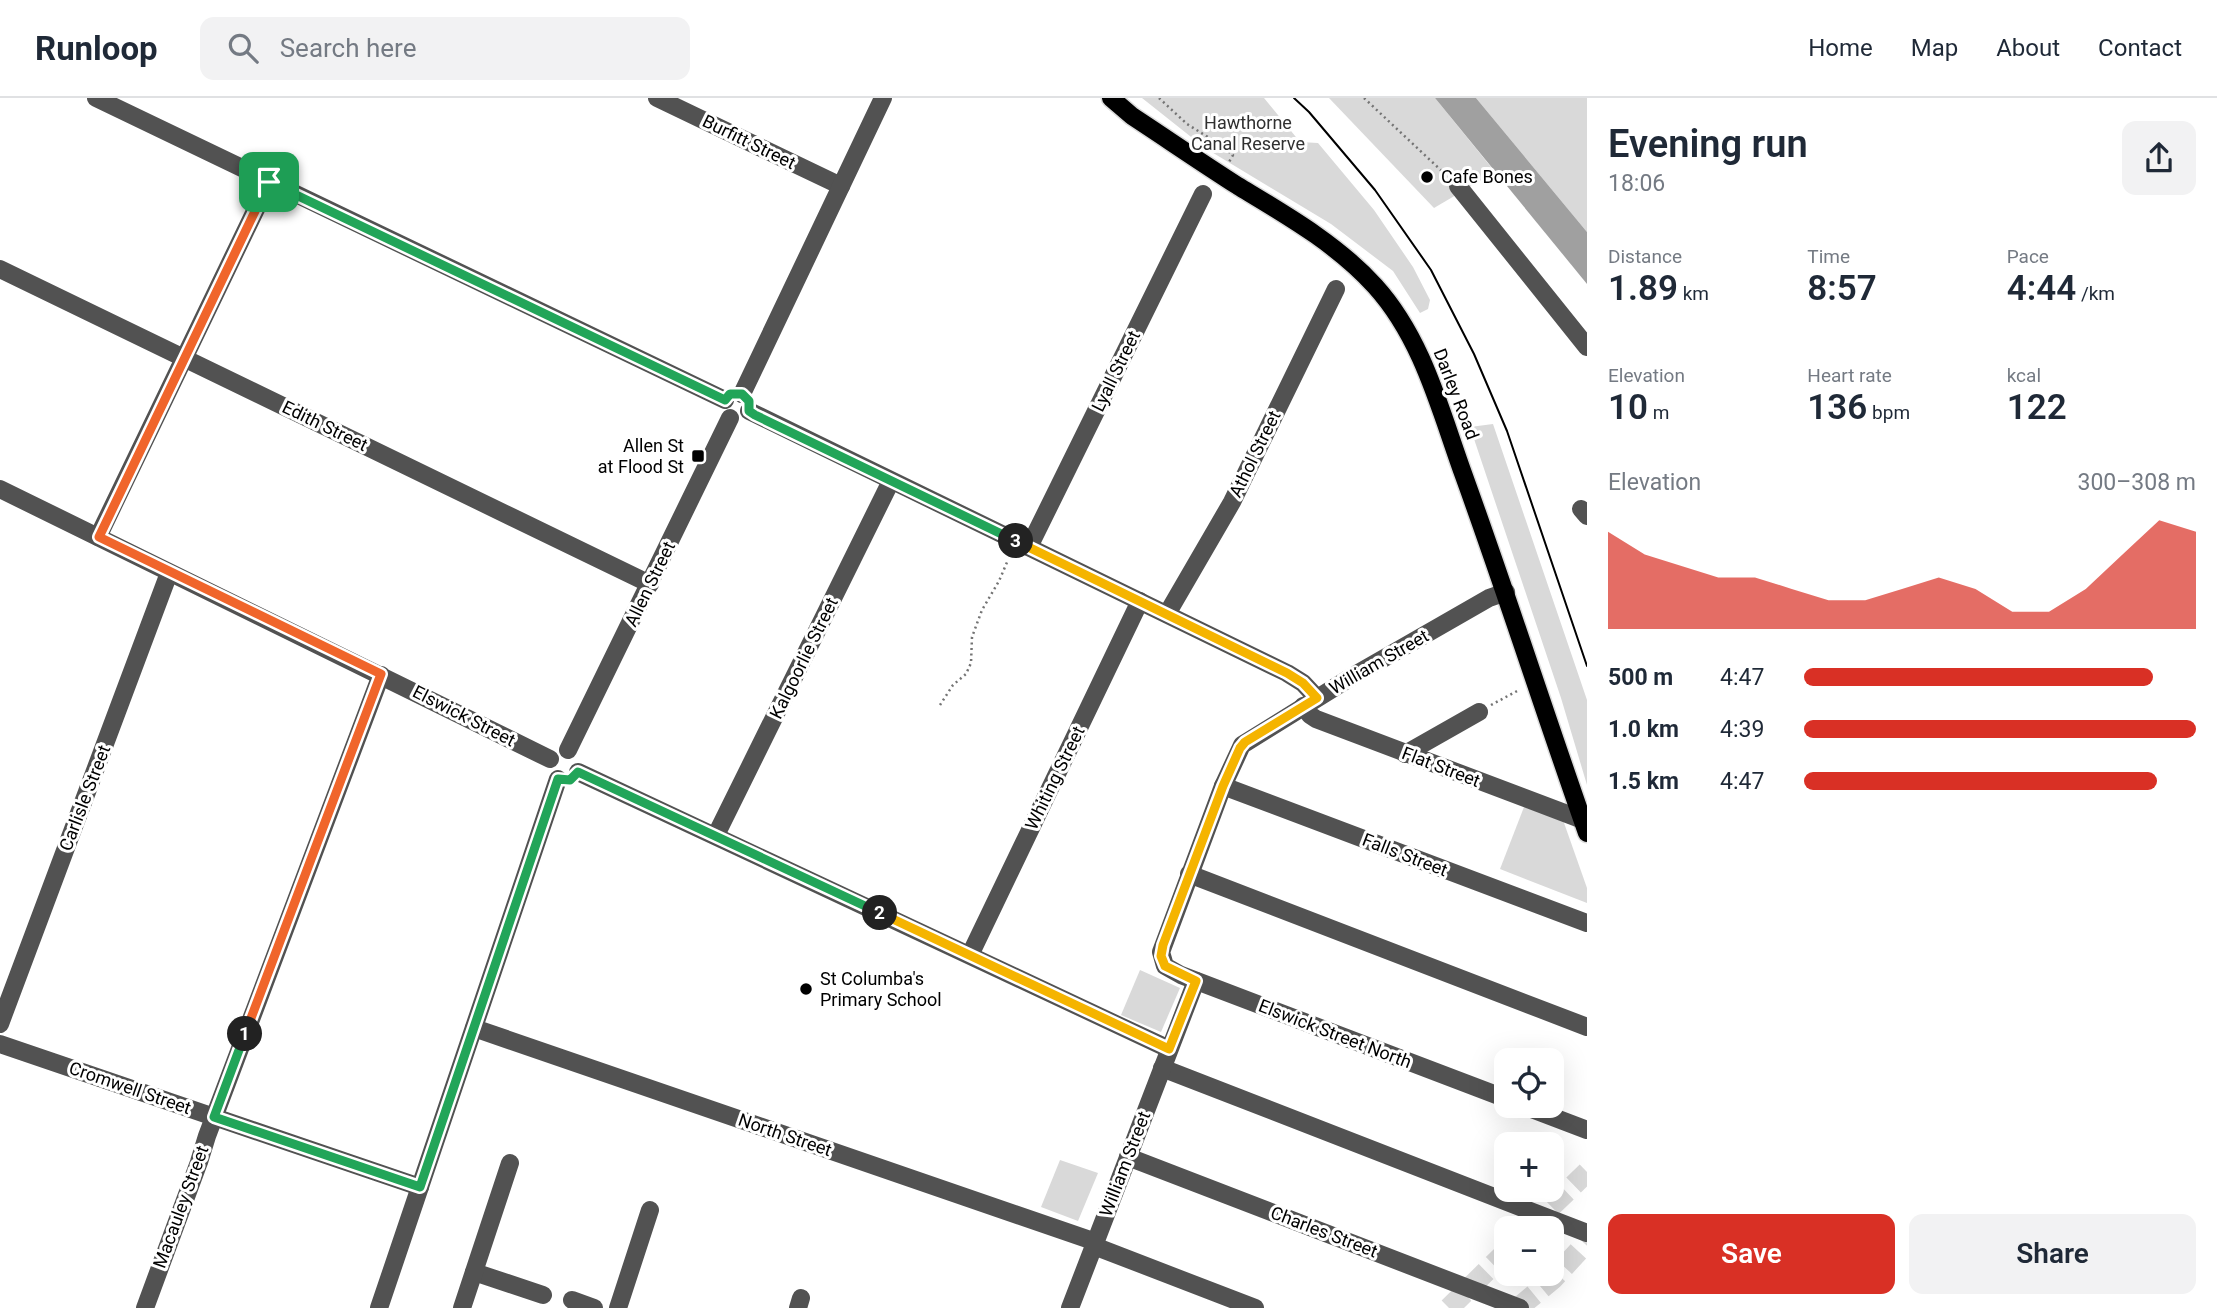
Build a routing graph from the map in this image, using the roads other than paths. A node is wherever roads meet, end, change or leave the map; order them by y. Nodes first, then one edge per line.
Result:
1 (96, 98) edge
2 (657, 98) edge
3 (883, 98) edge
4 (1111, 98) edge
5 (269, 182) junction
6 (841, 186) junction
7 (1458, 186) road end
8 (1203, 194) dead end
9 (0, 269) edge
10 (1336, 289) dead end
11 (1587, 347) edge
12 (184, 358) junction
13 (733, 397) junction
14 (749, 411) junction
15 (730, 418) junction
16 (891, 481) junction
17 (0, 489) edge
18 (99, 537) junction
19 (1029, 547) junction
20 (169, 573) junction
21 (650, 584) junction
22 (1506, 592) junction
23 (1140, 601) junction
24 (1167, 614) junction
25 (381, 674) junction
26 (1310, 702) junction
27 (1479, 712) road end
28 (569, 750) junction
29 (1405, 754) junction
30 (550, 759) junction
31 (578, 772) junction
32 (558, 779) junction
33 (1223, 786) junction
34 (1585, 827) edge
35 (716, 835) junction
36 (1189, 874) junction
37 (1587, 923) edge
38 (970, 955) junction
39 (1165, 966) joint
40 (1196, 981) junction
41 (0, 1024) edge
42 (1587, 1027) edge
43 (474, 1028) junction
44 (0, 1044) edge
45 (1169, 1049) junction
46 (1162, 1068) junction
47 (1494, 1095) edge
48 (214, 1117) junction
49 (1556, 1118) edge
50 (1587, 1130) edge
51 (1128, 1157) junction
52 (510, 1163) dead end
53 (420, 1187) junction
54 (650, 1210) dead end
55 (1587, 1233) edge
56 (1095, 1244) junction
57 (474, 1272) junction
58 (543, 1294) dead end
59 (572, 1300) dead end
60 (145, 1308) edge
61 (379, 1308) edge
62 (462, 1308) edge
63 (594, 1308) edge
64 (618, 1308) edge
65 (1069, 1308) edge
66 (1255, 1308) edge
67 (1520, 1308) edge

1 - 5 street
2 - 6 street, Burfitt Street
3 - 6 street
4 - 22 main road, Darley Road
5 - 12 street
5 - 13 street
6 - 13 street
7 - 11 street
8 - 19 street, Lyall Street
9 - 12 street, Edith Street
10 - 24 street, Athol Street
12 - 18 street
12 - 21 street, Edith Street
13 - 14 street
13 - 15 street
14 - 15 street
14 - 16 street, Flat Street
15 - 21 street, Allen Street
16 - 19 street, Flat Street
16 - 35 street, Kalgoorlie Street
17 - 18 street, Elswick Street
18 - 20 street, Elswick Street
19 - 23 street, Flat Street
20 - 25 street, Elswick Street
20 - 41 street, Carlisle Street
21 - 28 street, Allen Street
22 - 26 street, William Street
22 - 34 main road, Darley Road
23 - 24 street, Flat Street
23 - 38 street, Whiting Street
24 - 26 street, Flat Street
25 - 30 street, Elswick Street
25 - 48 street, Macauley Street
26 - 29 street, Flat Street
26 - 33 street, William Street
27 - 29 street
28 - 30 street
28 - 31 street
29 - 34 street, Flat Street
30 - 32 street
31 - 32 street
31 - 35 street
32 - 43 street
33 - 36 street, William Street
33 - 37 street, Falls Street
35 - 38 street
36 - 39 street, William Street
36 - 42 street
38 - 45 street
39 - 40 street, Elswick Street North
40 - 45 street, William Street
40 - 47 street, Elswick Street North
43 - 53 street
43 - 56 street, North Street
44 - 48 street, Cromwell Street
45 - 46 street, William Street
46 - 51 street, William Street
46 - 55 street
48 - 53 street, Cromwell Street
48 - 60 street, Macauley Street
49 - 50 street
51 - 56 street, William Street
51 - 67 street, Charles Street
52 - 57 street
53 - 61 street
54 - 64 street
56 - 65 street, William Street
56 - 66 street, North Street
57 - 58 street
57 - 62 street
59 - 63 street

